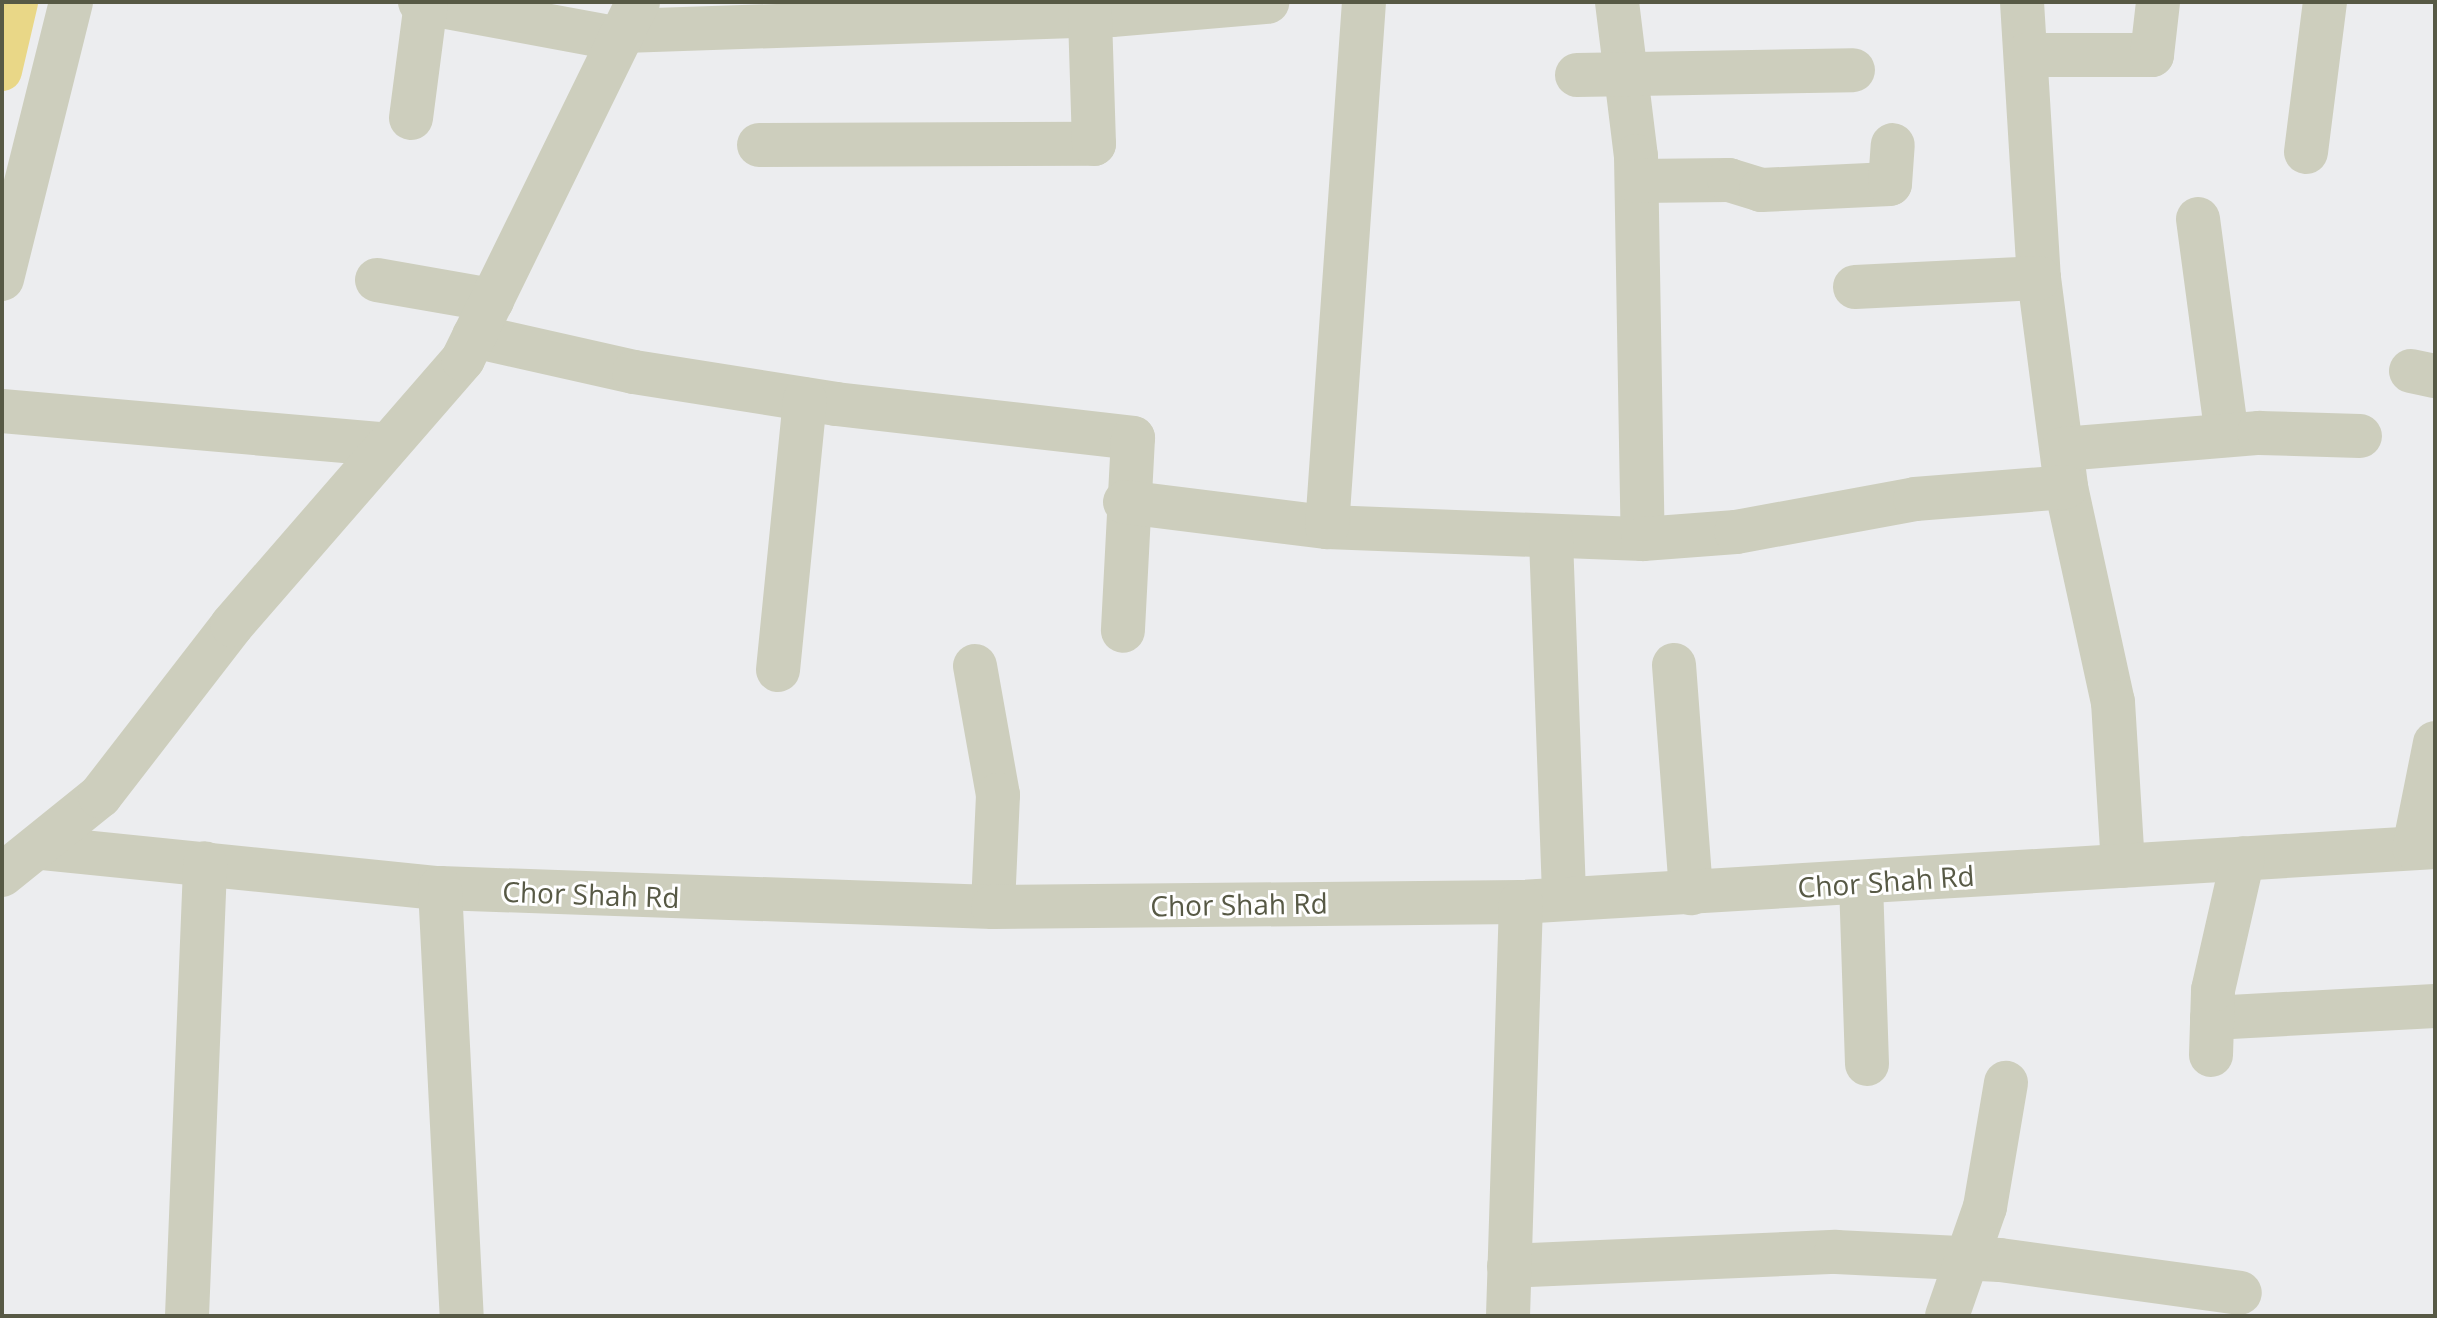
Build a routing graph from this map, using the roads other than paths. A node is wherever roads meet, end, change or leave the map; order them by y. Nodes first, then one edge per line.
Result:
1 (71, 2) edge
2 (1267, 2) edge
3 (1364, 2) edge
4 (1617, 2) edge
5 (2022, 2) edge
6 (2158, 2) edge
7 (2325, 2) edge
8 (423, 3) edge
9 (1006, 10) edge
10 (1090, 15) junction
11 (627, 24) edge
12 (2026, 55) junction
13 (1853, 70) dead end
14 (1626, 73) junction
15 (1577, 75) dead end
16 (411, 118) dead end
17 (759, 145) dead end
18 (1893, 145) dead end
19 (2306, 152) dead end
20 (1637, 181) junction
21 (2198, 219) dead end
22 (2039, 278) junction
23 (2, 279) edge
24 (377, 280) dead end
25 (1855, 287) dead end
26 (483, 318) junction
27 (805, 399) junction
28 (2, 411) edge
29 (2227, 435) junction
30 (2360, 436) dead end
31 (388, 445) junction
32 (2064, 468) junction
33 (1125, 502) junction
34 (1327, 527) junction
35 (1551, 539) junction
36 (1643, 539) junction
37 (1123, 631) dead end
38 (1674, 665) dead end
39 (975, 666) dead end
40 (778, 670) dead end
41 (2435, 743) edge
42 (43, 848) junction
43 (2425, 848) edge
44 (2243, 858) junction
45 (205, 863) junction
46 (2123, 866) junction
47 (2, 875) edge
48 (1861, 883) junction
49 (440, 888) junction
50 (1691, 893) junction
51 (1564, 899) junction
52 (1521, 902) junction
53 (993, 907) junction
54 (2435, 1006) edge
55 (1867, 1064) dead end
56 (2006, 1083) dead end
57 (1964, 1258) junction
58 (1509, 1266) junction
59 (2240, 1293) dead end
60 (187, 1316) edge
61 (462, 1316) edge
62 (1508, 1316) edge
63 (1947, 1316) edge

1 - 23 street
2 - 10 street
3 - 34 street
4 - 14 street
5 - 12 street
6 - 12 street
7 - 19 street
8 - 11 street
8 - 16 street
9 - 10 street
9 - 11 street
10 - 17 street
11 - 26 street
12 - 22 street
13 - 14 street
14 - 15 street
14 - 20 street
18 - 20 street
20 - 36 street
21 - 29 street
22 - 25 street
22 - 32 street
24 - 26 street
26 - 27 street
26 - 31 street
27 - 33 street
27 - 40 street
28 - 31 street
29 - 30 street
29 - 32 street
31 - 42 street
32 - 36 street
32 - 46 street
33 - 34 street
33 - 37 street
34 - 35 street
35 - 36 street
35 - 51 street
38 - 50 street
39 - 53 street
41 - 43 street
42 - 45 street, Chor Shah Rd
42 - 47 street
43 - 44 street, Chor Shah Rd
44 - 46 street, Chor Shah Rd
44 - 54 street
45 - 49 street, Chor Shah Rd
45 - 60 street
46 - 48 street, Chor Shah Rd
48 - 50 street, Chor Shah Rd
48 - 55 street
49 - 53 street, Chor Shah Rd
49 - 61 street
50 - 51 street, Chor Shah Rd
51 - 52 street, Chor Shah Rd
52 - 53 street, Chor Shah Rd
52 - 58 street
56 - 57 street
57 - 58 street
57 - 59 street
57 - 63 street
58 - 62 street

